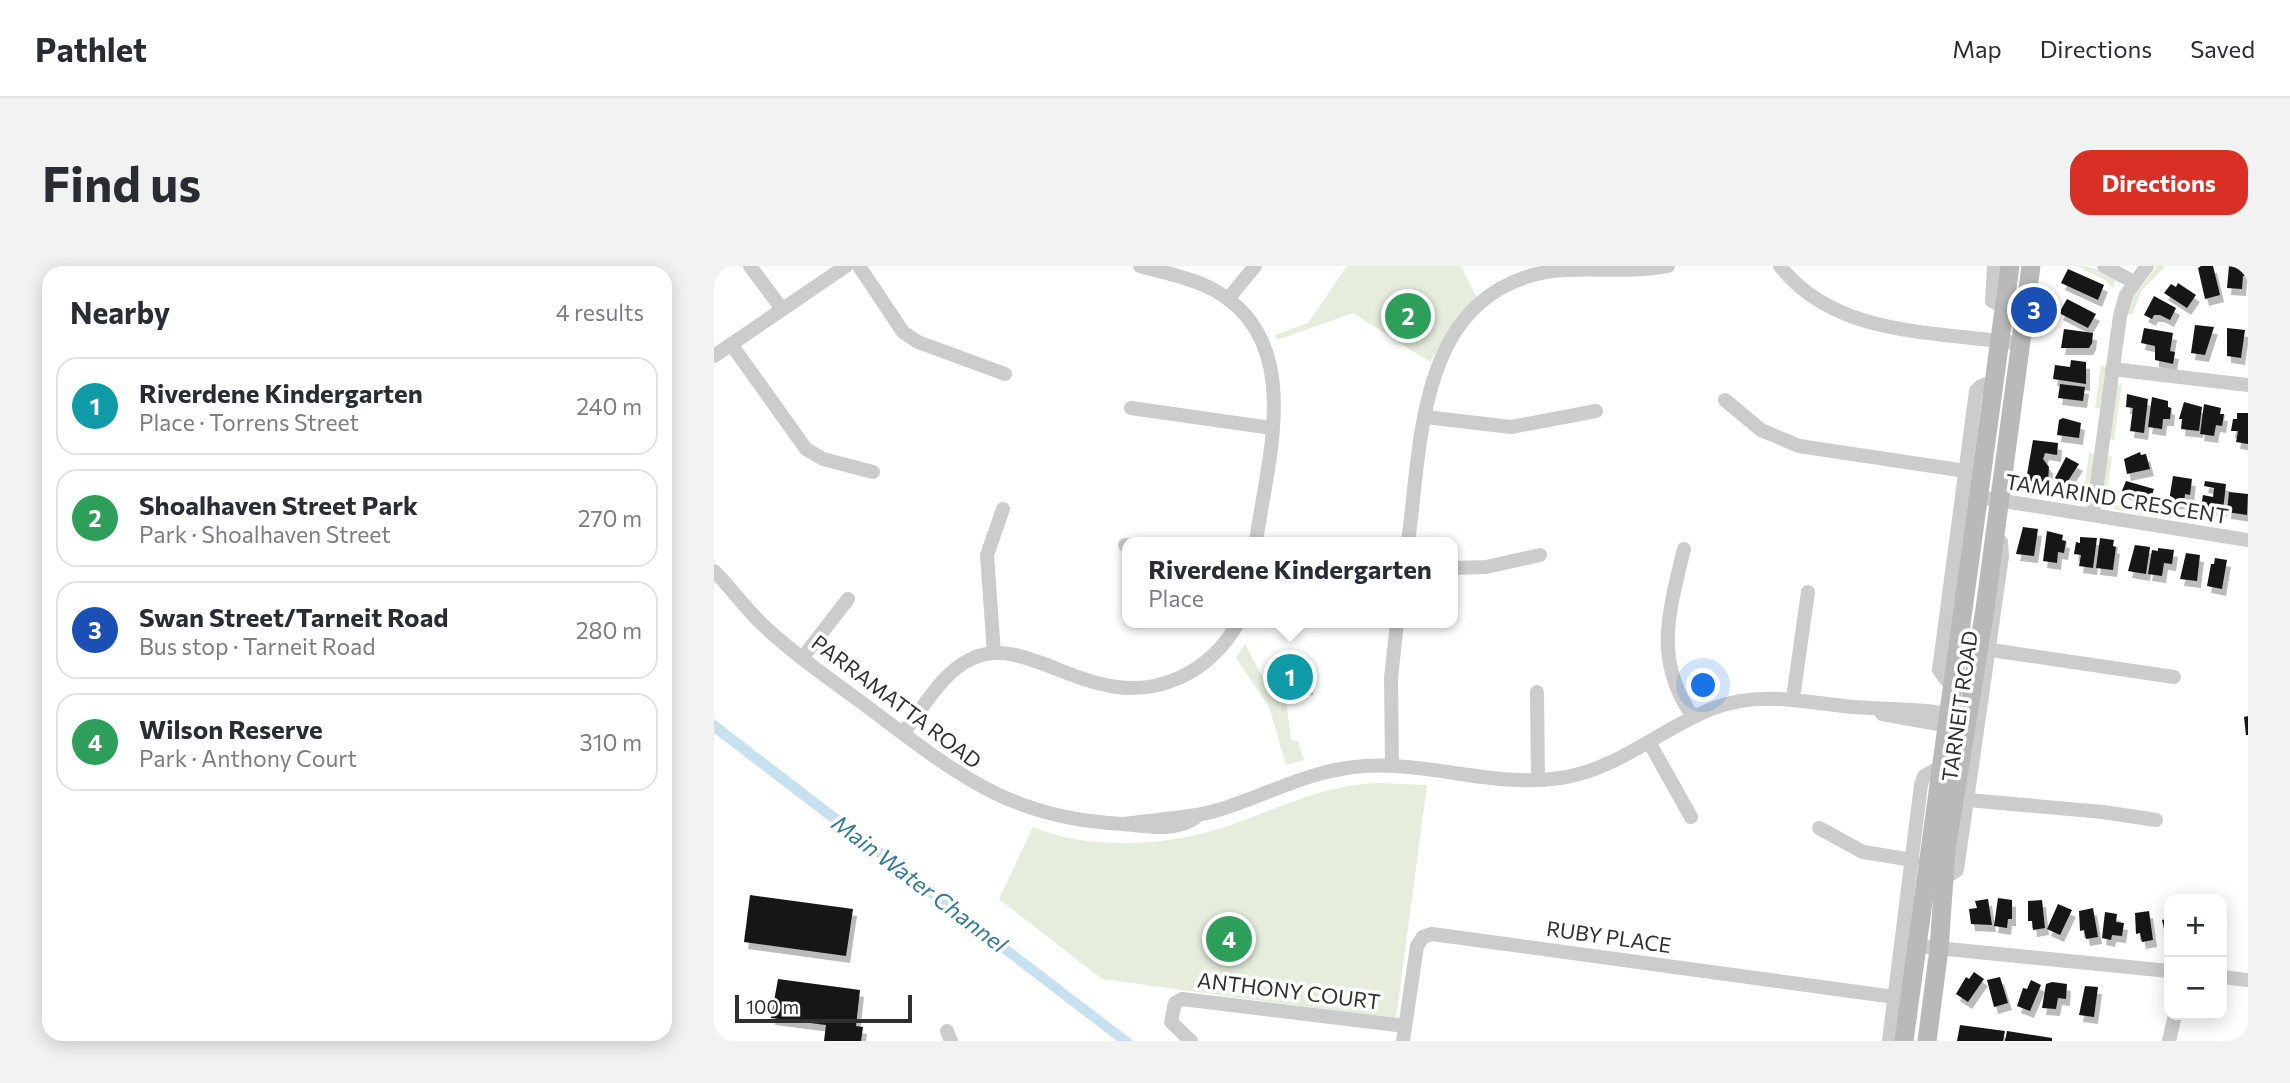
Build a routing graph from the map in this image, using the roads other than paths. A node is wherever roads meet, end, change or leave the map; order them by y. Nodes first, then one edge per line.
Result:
1 (750, 266) edge
2 (846, 266) edge
3 (859, 266) edge
4 (1140, 266) edge
5 (1255, 266) edge
6 (1668, 266) edge
7 (1780, 266) edge
8 (1994, 266) edge
9 (2010, 266) edge
10 (2031, 266) edge
11 (2104, 266) edge
12 (2147, 266) edge
13 (1613, 268) edge
14 (2133, 282) junction
15 (2027, 298) junction
16 (1228, 299) junction
17 (2005, 307) junction
18 (782, 309) junction
19 (2000, 341) junction
20 (730, 344) junction
21 (2021, 344) junction
22 (714, 356) edge
23 (2112, 369) junction
24 (1005, 373) dead end
25 (1995, 381) junction
26 (2248, 385) edge
27 (1724, 400) dead end
28 (1131, 408) dead end
29 (1596, 411) dead end
30 (1425, 418) junction
31 (1272, 428) junction
32 (1966, 471) junction
33 (873, 472) dead end
34 (1979, 497) junction
35 (1999, 500) junction
36 (1003, 509) dead end
37 (2093, 513) junction
38 (1974, 534) junction
39 (1257, 537) edge
40 (1409, 537) edge
41 (1994, 537) junction
42 (2248, 540) edge
43 (1684, 549) dead end
44 (1540, 555) dead end
45 (1458, 568) edge
46 (714, 570) edge
47 (1808, 592) dead end
48 (848, 599) dead end
49 (1235, 628) edge
50 (1396, 628) edge
51 (1991, 649) junction
52 (994, 653) junction
53 (803, 657) junction
54 (1974, 673) junction
55 (2174, 677) dead end
56 (1954, 682) junction
57 (1537, 692) dead end
58 (1793, 698) junction
59 (1693, 718) junction
60 (1958, 721) junction
61 (903, 733) junction
62 (1649, 742) junction
63 (1392, 765) junction
64 (1942, 766) junction
65 (1538, 780) junction
66 (1968, 800) junction
67 (1691, 817) dead end
68 (2156, 820) dead end
69 (1819, 828) dead end
70 (1913, 860) junction
71 (1943, 879) junction
72 (1917, 942) junction
73 (1939, 944) junction
74 (2164, 970) edge
75 (2227, 978) edge
76 (2248, 980) edge
77 (1895, 997) junction
78 (2174, 1020) edge
79 (1405, 1026) junction
80 (1191, 1041) edge
81 (1403, 1041) edge
82 (1889, 1041) edge
83 (1904, 1041) edge
84 (1927, 1041) edge
85 (2169, 1041) edge

1 - 18 street
2 - 18 street
3 - 24 street
4 - 16 street
5 - 16 street
6 - 13 street
7 - 19 street
8 - 17 street
9 - 17 main road, TARNEIT ROAD
10 - 15 main road, TARNEIT ROAD
11 - 14 street
12 - 14 street
13 - 30 street
14 - 23 street
15 - 17 street
15 - 21 main road, TARNEIT ROAD
16 - 31 street
17 - 19 main road, TARNEIT ROAD
18 - 20 street
19 - 21 street
19 - 25 main road, TARNEIT ROAD
20 - 22 street
20 - 33 street
21 - 35 main road, TARNEIT ROAD
23 - 26 street
23 - 37 street
25 - 32 street, TARNEIT ROAD
25 - 34 main road, TARNEIT ROAD
27 - 32 street
28 - 31 street
29 - 30 street
30 - 40 street
31 - 39 street
32 - 56 street, TARNEIT ROAD
34 - 35 street, TAMARIND CRESCENT
34 - 38 main road, TARNEIT ROAD
35 - 37 street, TAMARIND CRESCENT
35 - 41 main road, TARNEIT ROAD
36 - 52 street
37 - 42 street, TAMARIND CRESCENT
38 - 41 main road
38 - 56 main road, TARNEIT ROAD
41 - 51 street, TARNEIT ROAD
41 - 54 main road, TARNEIT ROAD
43 - 59 street
44 - 45 street
46 - 53 street, PARRAMATTA ROAD
47 - 58 street
48 - 53 street
49 - 52 street
50 - 63 street
51 - 55 street
51 - 66 street, TARNEIT ROAD
52 - 61 street
53 - 61 street, PARRAMATTA ROAD
54 - 56 street, TARNEIT ROAD
54 - 60 main road, TARNEIT ROAD
56 - 60 main road, TARNEIT ROAD
57 - 65 street
58 - 59 street, PARRAMATTA ROAD
58 - 60 street, PARRAMATTA ROAD
59 - 62 street, PARRAMATTA ROAD
60 - 64 main road, TARNEIT ROAD
60 - 71 main road, TARNEIT ROAD
61 - 63 street, PARRAMATTA ROAD
62 - 65 street, PARRAMATTA ROAD
62 - 67 street
63 - 65 street, PARRAMATTA ROAD
64 - 70 street, TARNEIT ROAD
64 - 72 main road, TARNEIT ROAD
66 - 68 street
66 - 71 street, TARNEIT ROAD
69 - 70 street
70 - 77 street, TARNEIT ROAD
71 - 73 main road, TARNEIT ROAD
72 - 73 street
72 - 83 main road, TARNEIT ROAD
73 - 74 street
73 - 84 main road, TARNEIT ROAD
75 - 76 street
77 - 79 street, RUBY PLACE
77 - 82 street, TARNEIT ROAD
78 - 85 street
79 - 80 street, ANTHONY COURT
79 - 81 street, RUBY PLACE

